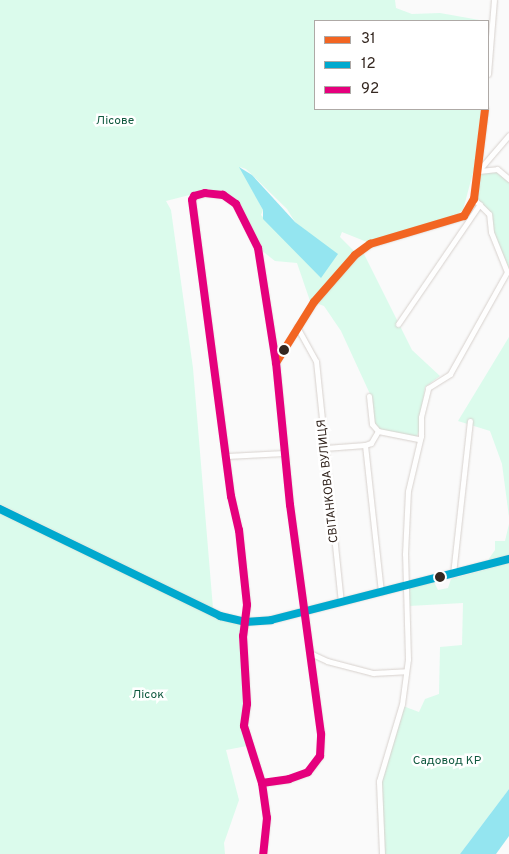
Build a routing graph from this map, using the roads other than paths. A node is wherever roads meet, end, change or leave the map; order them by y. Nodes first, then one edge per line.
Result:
1 (494, 0) edge
2 (489, 62) edge
3 (485, 110) edge
4 (509, 135) edge
5 (478, 170) junction
6 (509, 179) edge
7 (474, 199) junction
8 (480, 204) junction
9 (508, 270) edge
10 (398, 324) dead end
11 (297, 327) junction
12 (276, 363) junction
13 (369, 396) dead end
14 (470, 421) dead end
15 (378, 431) junction
16 (418, 439) junction
17 (365, 445) junction
18 (325, 448) junction
19 (284, 453) junction
20 (227, 456) junction
21 (0, 509) edge
22 (509, 559) edge
23 (453, 574) junction
24 (406, 586) junction
25 (381, 592) junction
26 (342, 602) junction
27 (304, 612) junction
28 (245, 622) junction
29 (310, 653) junction
30 (406, 671) junction
31 (262, 783) junction
32 (263, 854) edge
33 (382, 854) edge

1 - 2 street
3 - 5 street
4 - 5 street
5 - 6 street
5 - 7 street
7 - 8 street
7 - 11 street
8 - 9 street
8 - 10 street
9 - 16 street
11 - 12 street
11 - 18 street, СВІТАНКОВА ВУЛИЦЯ
12 - 19 street
12 - 20 street
13 - 15 street
14 - 23 street
15 - 16 street
15 - 17 street
16 - 24 street
17 - 18 street
17 - 25 street
18 - 26 street, СВІТАНКОВА ВУЛИЦЯ
19 - 20 street
19 - 27 street
20 - 28 street
21 - 28 main road
22 - 23 main road
23 - 24 main road
24 - 25 main road
24 - 30 street
25 - 26 main road
26 - 27 main road
27 - 28 main road
27 - 29 street
28 - 31 street
29 - 30 street
29 - 31 street
30 - 33 street
31 - 32 street

